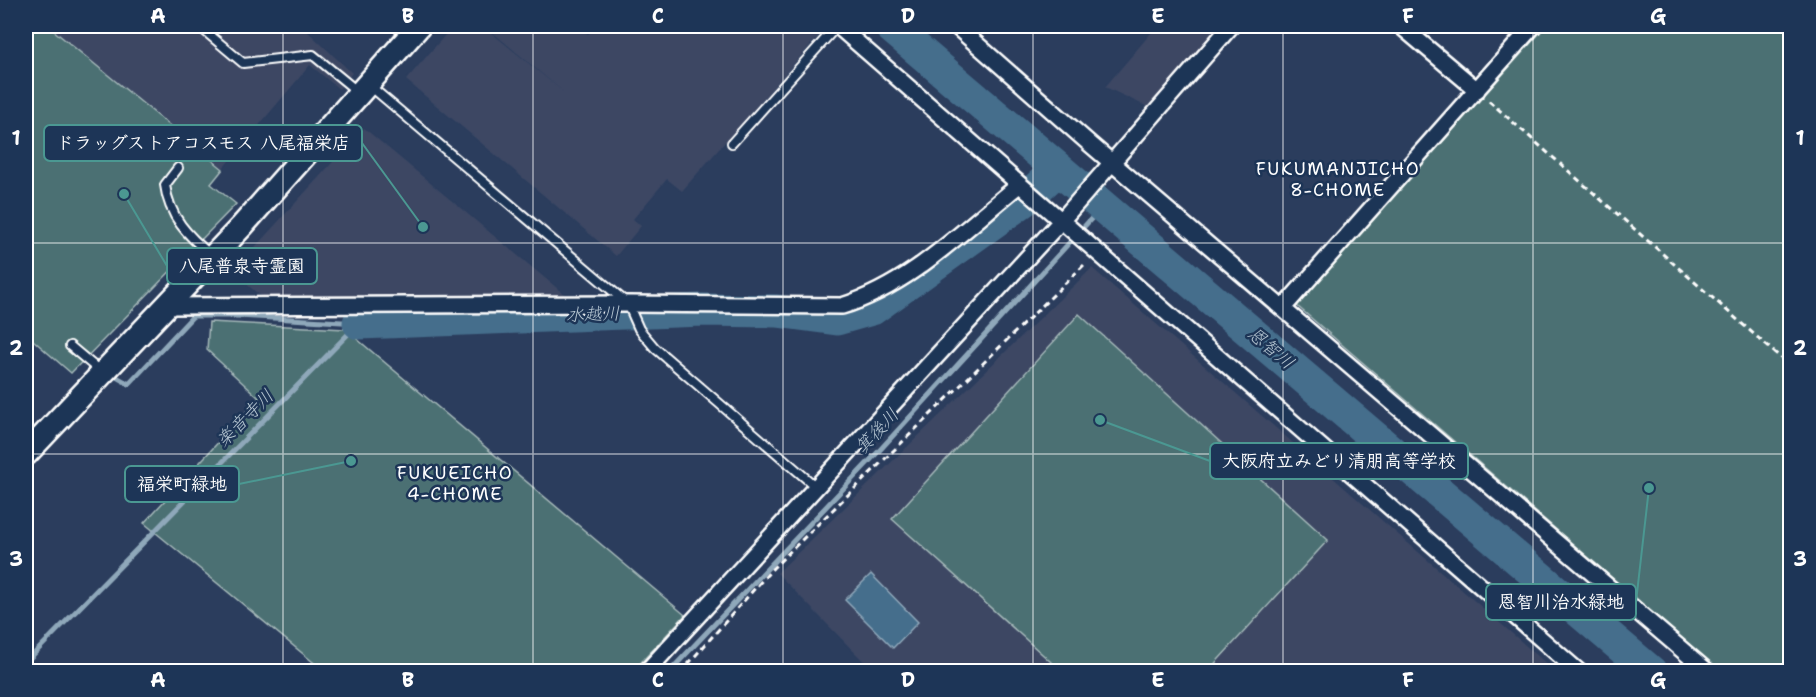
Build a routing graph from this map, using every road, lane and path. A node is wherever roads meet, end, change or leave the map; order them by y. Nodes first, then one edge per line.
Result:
1 (199, 26) edge
2 (419, 26) edge
3 (837, 26) edge
4 (956, 26) edge
5 (1231, 26) edge
6 (1401, 26) edge
7 (1533, 26) edge
8 (364, 88) junction
9 (1476, 90) junction
10 (732, 143) dead end
11 (1111, 164) junction
12 (178, 168) dead end
13 (1022, 187) junction
14 (1065, 217) junction
15 (1097, 252) junction
16 (213, 257) junction
17 (166, 306) junction
18 (629, 306) junction
19 (1283, 308) junction
20 (70, 346) dead end
21 (1791, 366) edge
22 (102, 373) junction
23 (27, 449) edge
24 (816, 487) junction
25 (646, 672) edge
26 (681, 672) edge
27 (1579, 672) edge
28 (1708, 672) edge

1 - 8 lane
2 - 8 street
3 - 10 lane
3 - 13 street
4 - 11 street
5 - 11 street
6 - 9 street
7 - 9 street
8 - 16 street
8 - 18 lane
9 - 19 street
9 - 21 path
11 - 14 street
11 - 19 street
12 - 16 lane
13 - 14 street
13 - 18 street
14 - 15 street
14 - 24 street
15 - 26 path
15 - 27 street
16 - 17 street
17 - 18 street
17 - 22 street
18 - 24 lane
19 - 28 street
20 - 22 lane
22 - 23 street
24 - 25 street

